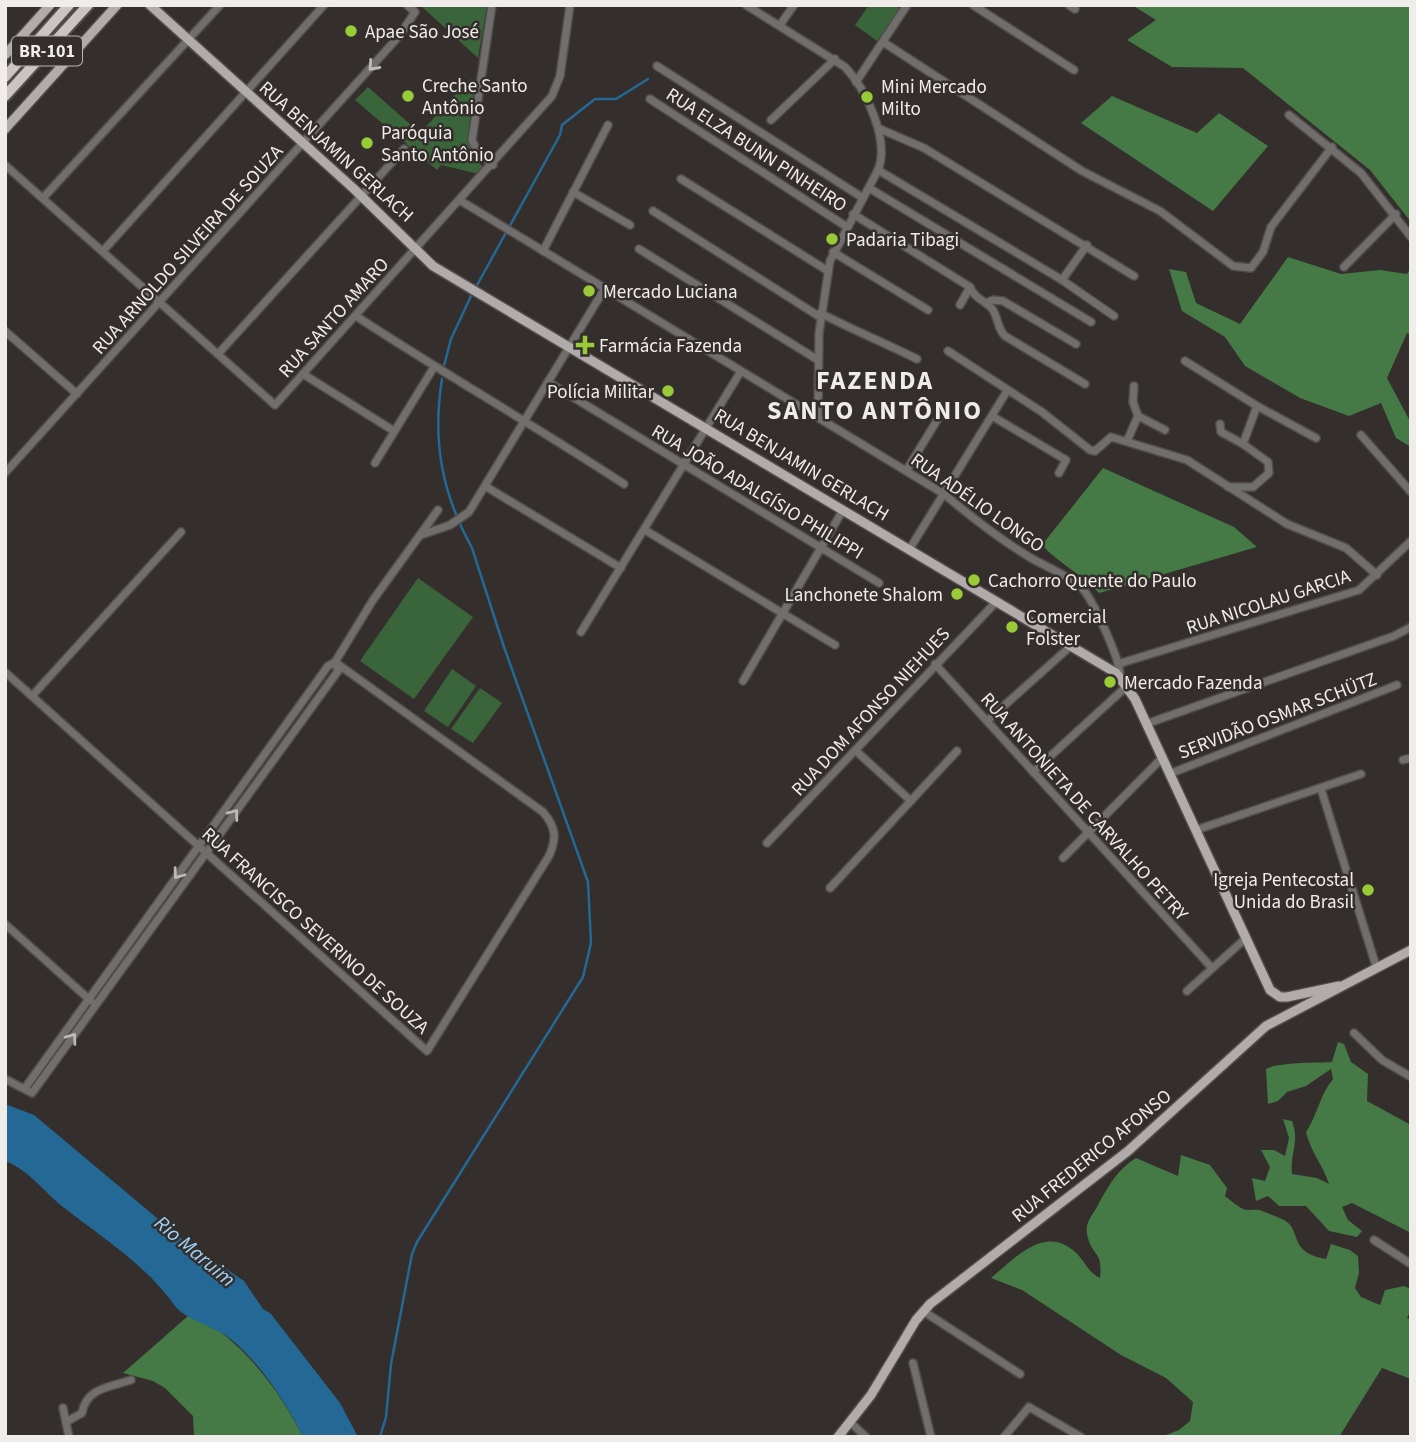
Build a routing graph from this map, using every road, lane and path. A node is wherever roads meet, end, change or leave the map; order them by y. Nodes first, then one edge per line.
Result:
1 (50, 5) edge
2 (69, 5) edge
3 (88, 5) edge
4 (117, 5) edge
5 (149, 5) edge
6 (220, 5) edge
7 (324, 5) edge
8 (407, 5) edge
9 (492, 5) edge
10 (570, 5) edge
11 (746, 5) edge
12 (794, 5) edge
13 (906, 5) edge
14 (972, 5) edge
15 (780, 25) junction
16 (188, 40) junction
17 (883, 42) junction
18 (5, 55) edge
19 (835, 59) junction
20 (657, 66) dead end
21 (1074, 70) dead end
22 (5, 77) edge
23 (856, 82) junction
24 (246, 92) junction
25 (5, 96) edge
26 (650, 99) dead end
27 (1289, 115) dead end
28 (772, 120) dead end
29 (608, 124) dead end
30 (5, 129) edge
31 (880, 129) junction
32 (303, 144) junction
33 (1332, 147) junction
34 (404, 149) dead end
35 (5, 164) edge
36 (493, 165) junction
37 (878, 170) junction
38 (681, 179) dead end
39 (869, 188) junction
40 (573, 192) junction
41 (361, 196) junction
42 (43, 198) junction
43 (863, 198) junction
44 (461, 201) junction
45 (653, 211) dead end
46 (853, 214) junction
47 (1396, 215) junction
48 (630, 225) dead end
49 (846, 227) junction
50 (1411, 237) edge
51 (1087, 245) junction
52 (639, 249) dead end
53 (414, 250) junction
54 (103, 251) junction
55 (543, 251) junction
56 (833, 252) junction
57 (1344, 267) dead end
58 (828, 271) junction
59 (1134, 276) dead end
60 (1062, 281) junction
61 (970, 287) junction
62 (605, 288) junction
63 (160, 302) junction
64 (986, 303) junction
65 (960, 305) dead end
66 (928, 310) dead end
67 (820, 315) junction
68 (356, 316) junction
69 (1114, 316) dead end
70 (1091, 322) dead end
71 (5, 331) edge
72 (1076, 344) dead end
73 (571, 345) junction
74 (948, 351) dead end
75 (218, 354) junction
76 (917, 359) dead end
77 (818, 360) junction
78 (1185, 360) dead end
79 (433, 368) junction
80 (741, 371) junction
81 (303, 374) junction
82 (548, 382) junction
83 (1085, 384) dead end
84 (1134, 386) dead end
85 (1007, 391) junction
86 (77, 394) junction
87 (1257, 406) junction
88 (944, 409) dead end
89 (992, 416) junction
90 (1138, 416) junction
91 (818, 417) junction
92 (526, 420) junction
93 (1220, 424) dead end
94 (707, 427) junction
95 (1166, 430) dead end
96 (394, 431) junction
97 (1361, 435) dead end
98 (1316, 438) dead end
99 (1127, 441) junction
100 (1243, 444) junction
101 (375, 463) dead end
102 (684, 465) junction
103 (906, 471) junction
104 (5, 473) edge
105 (1059, 473) dead end
106 (624, 484) dead end
107 (485, 486) junction
108 (1224, 486) junction
109 (1411, 492) edge
110 (944, 494) junction
111 (438, 510) dead end
112 (843, 510) junction
113 (645, 530) junction
114 (181, 532) dead end
115 (421, 535) junction
116 (1411, 541) edge
117 (821, 547) junction
118 (909, 550) junction
119 (621, 568) junction
120 (1377, 575) junction
121 (880, 583) dead end
122 (997, 601) junction
123 (783, 613) junction
124 (1411, 627) edge
125 (581, 632) dead end
126 (835, 645) dead end
127 (1072, 645) junction
128 (335, 662) junction
129 (935, 664) junction
130 (1117, 670) junction
131 (5, 672) edge
132 (743, 681) dead end
133 (1397, 685) dead end
134 (1128, 686) junction
135 (32, 696) junction
136 (987, 721) junction
137 (1146, 724) junction
138 (287, 728) junction
139 (294, 734) junction
140 (855, 750) junction
141 (957, 751) dead end
142 (1162, 758) junction
143 (1033, 772) junction
144 (1169, 774) junction
145 (1361, 774) dead end
146 (1321, 789) junction
147 (911, 801) junction
148 (1196, 830) junction
149 (1087, 831) junction
150 (767, 843) dead end
151 (198, 846) junction
152 (205, 852) junction
153 (1063, 858) dead end
154 (830, 888) dead end
155 (5, 924) edge
156 (141, 925) junction
157 (149, 930) junction
158 (1245, 939) junction
159 (1411, 950) edge
160 (1376, 967) junction
161 (1212, 968) junction
162 (1339, 986) junction
163 (1187, 990) dead end
164 (88, 999) junction
165 (95, 1006) junction
166 (1354, 1032) dead end
167 (1411, 1077) edge
168 (5, 1079) edge
169 (25, 1088) junction
170 (1374, 1240) dead end
171 (1411, 1264) edge
172 (923, 1311) junction
173 (913, 1363) dead end
174 (1020, 1374) dead end
175 (131, 1380) dead end
176 (63, 1408) dead end
177 (66, 1422) junction
178 (851, 1423) junction
179 (69, 1437) edge
180 (838, 1437) edge
181 (866, 1437) edge
182 (931, 1437) edge
183 (1004, 1437) edge
184 (1081, 1437) edge

1 - 18 main road
2 - 22 highway, BR-101
3 - 25 highway, BR-101
4 - 30 main road
5 - 16 main road, RUA BENJAMIN GERLACH
6 - 16 street
7 - 24 street
8 -> 32 street, RUA ARNOLDO SILVEIRA DE SOUZA
9 - 36 street
10 - 36 street, RUA SANTO AMARO
11 - 15 street
12 - 15 street
13 - 17 street
14 - 21 street
15 - 19 street
16 - 24 main road, RUA BENJAMIN GERLACH
16 - 42 street
17 - 23 street
17 - 33 street
19 - 23 street
19 - 28 street
20 - 43 street
23 - 31 street
24 - 32 main road, RUA BENJAMIN GERLACH
24 - 54 street
26 - 49 street, RUA ELZA BUNN PINHEIRO
27 - 33 street
29 - 40 street
31 - 37 street
31 - 51 street
32 - 41 main road, RUA BENJAMIN GERLACH
32 - 63 street, RUA ARNOLDO SILVEIRA DE SOUZA
33 - 47 street
34 - 41 street
35 - 42 street
36 - 44 street, RUA SANTO AMARO
37 - 39 street
37 - 60 street
38 - 58 street
39 - 43 street
39 - 70 street
40 - 48 street
40 - 55 street
41 - 53 main road, RUA BENJAMIN GERLACH
41 - 75 street
42 - 54 street
43 - 46 street
44 - 53 street, RUA SANTO AMARO
44 - 55 street, RUA ADÉLIO LONGO
45 - 67 street
46 - 49 street
46 - 61 street
47 - 50 street
47 - 57 street
49 - 56 street
51 - 59 street
51 - 60 street
52 - 77 street
53 - 68 street, RUA SANTO AMARO
53 - 73 main road, RUA BENJAMIN GERLACH
54 - 63 street
55 - 62 street, RUA ADÉLIO LONGO
56 - 58 street
56 - 66 street
58 - 67 street
60 - 69 street
61 - 64 street
61 - 65 street
62 - 73 street
62 - 80 street, RUA ADÉLIO LONGO
63 - 75 street
63 - 86 street, RUA ARNOLDO SILVEIRA DE SOUZA
64 - 72 street
64 - 83 street
67 - 76 street
67 - 77 street
68 - 79 street
68 - 81 street, RUA SANTO AMARO
71 - 86 street
73 - 82 street
73 - 94 main road, RUA BENJAMIN GERLACH
74 - 85 street
75 - 81 street, RUA SANTO AMARO
77 - 91 street
78 - 87 street
79 - 92 street
79 - 96 street
80 - 91 street, RUA ADÉLIO LONGO
80 - 94 street
81 - 96 street
82 - 92 street
82 - 102 street, RUA JOÃO ADALGÍSIO PHILIPPI
84 - 90 street
85 - 89 street
85 - 99 street
86 - 104 street, RUA ARNOLDO SILVEIRA DE SOUZA
87 - 98 street
87 - 100 street
88 - 103 street
89 - 105 street
89 - 110 street
90 - 95 street
90 - 99 street
91 - 103 street, RUA ADÉLIO LONGO
92 - 106 street
92 - 107 street
93 - 100 street
94 - 102 street
94 - 112 main road, RUA BENJAMIN GERLACH
96 - 101 street
97 - 109 street
99 - 108 street
100 - 108 street
102 - 113 street
102 - 117 street, RUA JOÃO ADALGÍSIO PHILIPPI
103 - 110 street, RUA ADÉLIO LONGO
107 - 115 street
107 - 119 street
108 - 120 street
110 - 118 street
110 - 130 street, RUA ADÉLIO LONGO
111 - 115 street
112 - 117 street
112 - 118 main road, RUA BENJAMIN GERLACH
113 - 119 street
113 - 123 street
114 - 135 street
115 - 128 street
116 - 120 street, RUA NICOLAU GARCIA
117 - 121 street, RUA JOÃO ADALGÍSIO PHILIPPI
117 - 123 street
118 - 122 main road, RUA BENJAMIN GERLACH
119 - 125 street
120 - 130 street, RUA NICOLAU GARCIA
122 - 127 main road, RUA BENJAMIN GERLACH
122 - 129 street, RUA DOM AFONSO NIEHUES
123 - 126 street
123 - 132 street
124 - 137 street
127 - 130 main road, RUA BENJAMIN GERLACH
127 - 136 street
128 - 138 street
128 - 139 street
128 - 152 street, RUA FRANCISCO SEVERINO DE SOUZA
129 - 136 street, RUA ANTONIETA DE CARVALHO PETRY
129 - 140 street, RUA DOM AFONSO NIEHUES
130 - 134 main road, RUA BENJAMIN GERLACH
131 - 135 street, RUA FRANCISCO SEVERINO DE SOUZA
133 - 144 street, SERVIDÃO OSMAR SCHÜTZ
134 - 137 main road, RUA BENJAMIN GERLACH
134 - 143 street
135 - 151 street, RUA FRANCISCO SEVERINO DE SOUZA
136 - 143 street, RUA ANTONIETA DE CARVALHO PETRY
137 - 142 main road, RUA BENJAMIN GERLACH
138 - 139 street
138 - 151 street
152 -> 139 street
140 - 147 street
140 - 150 street, RUA DOM AFONSO NIEHUES
141 - 147 street
142 - 144 main road, RUA BENJAMIN GERLACH
142 - 149 street
143 - 149 street, RUA ANTONIETA DE CARVALHO PETRY
144 - 148 main road, RUA BENJAMIN GERLACH
145 - 146 street
146 - 148 street
146 - 160 street
147 - 154 street
148 - 158 main road, RUA BENJAMIN GERLACH
149 - 153 street
149 - 161 street, RUA ANTONIETA DE CARVALHO PETRY
151 - 152 street, RUA FRANCISCO SEVERINO DE SOUZA
151 -> 156 street
152 - 157 street
155 - 164 street
156 - 157 street
156 - 164 street
157 - 165 street
158 - 161 street
158 - 162 main road, RUA BENJAMIN GERLACH
159 - 160 main road, RUA FREDERICO AFONSO
160 - 162 main road, RUA FREDERICO AFONSO
161 - 163 street
162 - 172 main road, RUA FREDERICO AFONSO
164 - 165 street
164 - 169 street
169 -> 165 street
166 - 167 street
168 - 169 street
170 - 171 street
172 - 174 street
172 - 178 main road, RUA FREDERICO AFONSO
173 - 182 street
175 - 177 street
176 - 177 street
177 - 179 street
178 - 180 main road, RUA FREDERICO AFONSO
178 - 181 street
183 - 184 street

